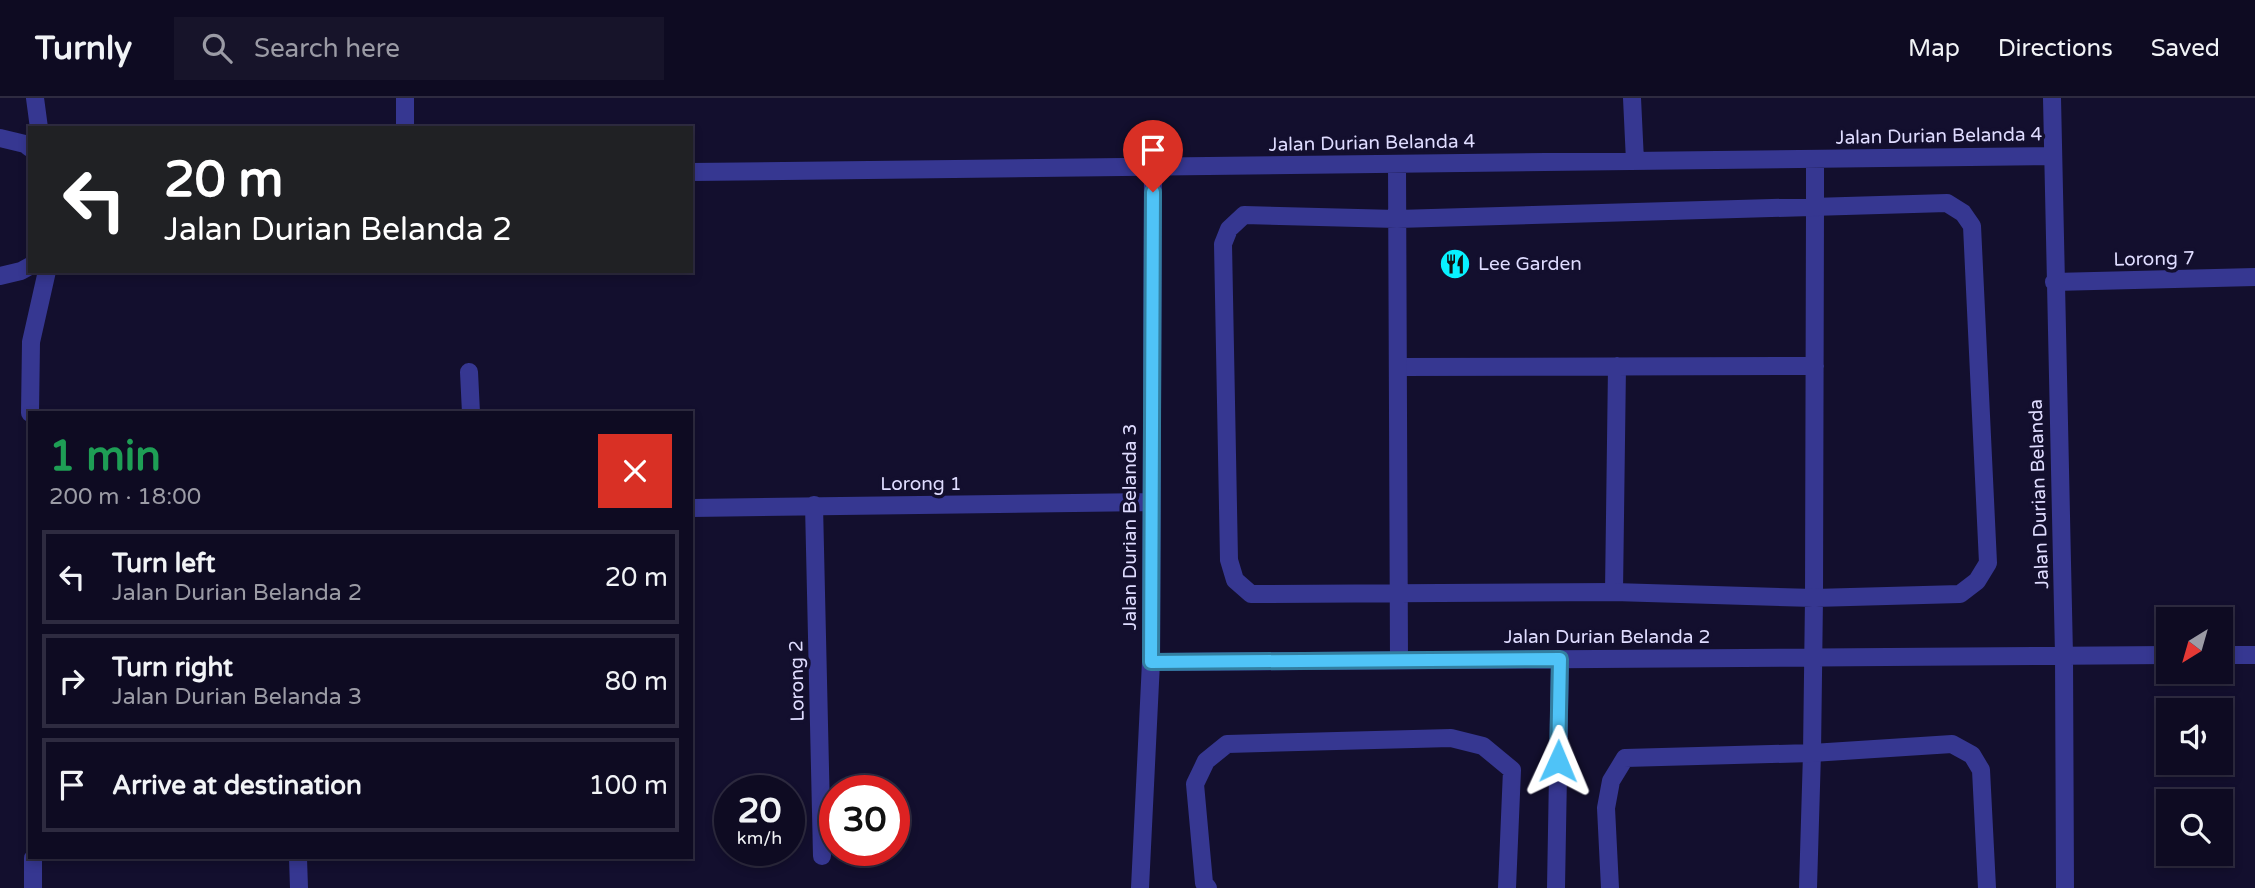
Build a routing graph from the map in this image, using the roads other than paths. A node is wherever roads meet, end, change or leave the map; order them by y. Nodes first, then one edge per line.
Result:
1 (35, 98) edge
2 (405, 98) edge
3 (1632, 98) edge
4 (2052, 98) edge
5 (39, 126) edge
6 (405, 126) edge
7 (0, 138) edge
8 (28, 147) edge
9 (2053, 156) junction
10 (1815, 159) junction
11 (1635, 161) junction
12 (1397, 164) junction
13 (1153, 166) junction
14 (693, 172) edge
15 (1815, 208) junction
16 (1397, 219) junction
17 (28, 267) edge
18 (47, 273) edge
19 (0, 276) edge
20 (2255, 277) edge
21 (2054, 282) junction
22 (1617, 366) junction
23 (1815, 366) junction
24 (1398, 367) junction
25 (470, 372) dead end
26 (30, 411) edge
27 (471, 411) edge
28 (1151, 502) junction
29 (814, 505) junction
30 (693, 508) edge
31 (1614, 592) junction
32 (1399, 593) junction
33 (1814, 598) junction
34 (2064, 655) junction
35 (2156, 655) edge
36 (2233, 655) edge
37 (2255, 655) edge
38 (1814, 657) junction
39 (1560, 659) junction
40 (1399, 660) junction
41 (1151, 662) junction
42 (1812, 753) junction
43 (820, 775) edge
44 (33, 859) edge
45 (298, 859) edge
46 (33, 888) edge
47 (299, 888) edge
48 (1140, 888) edge
49 (1208, 888) edge
50 (1507, 888) edge
51 (1556, 888) edge
52 (1610, 888) edge
53 (1808, 888) edge
54 (1987, 888) edge
55 (2065, 888) edge

1 - 5 street
2 - 6 street
3 - 11 street
4 - 9 street, Jalan Durian Belanda
7 - 8 street
9 - 10 street, Jalan Durian Belanda 4
9 - 21 street, Jalan Durian Belanda
10 - 11 street, Jalan Durian Belanda 4
10 - 15 street
11 - 12 street, Jalan Durian Belanda 4
12 - 13 street, Jalan Durian Belanda 4
12 - 16 street
13 - 14 street, Jalan Durian Belanda 4
13 - 28 street, Jalan Durian Belanda 3
15 - 16 street
15 - 23 street
15 - 33 street
16 - 24 street
16 - 32 street
17 - 19 street
18 - 26 street
20 - 21 street, Lorong 7
21 - 34 street, Jalan Durian Belanda
22 - 23 street
22 - 24 street
22 - 31 street
23 - 33 street
24 - 32 street
25 - 27 street
28 - 29 street, Lorong 1
28 - 41 street, Jalan Durian Belanda 3
29 - 30 street, Lorong 1
29 - 43 street, Lorong 2
31 - 32 street
31 - 33 street
32 - 40 street
33 - 38 street
34 - 35 street, Jalan Durian Belanda 2
34 - 38 street, Jalan Durian Belanda 2
34 - 55 street, Jalan Durian Belanda
36 - 37 street
38 - 39 street, Jalan Durian Belanda 2
38 - 42 street
39 - 40 street, Jalan Durian Belanda 2
39 - 51 street
40 - 41 street, Jalan Durian Belanda 2
41 - 48 street, Jalan Durian Belanda 3
42 - 52 street
42 - 53 street
42 - 54 street
44 - 46 street
45 - 47 street
49 - 50 street

